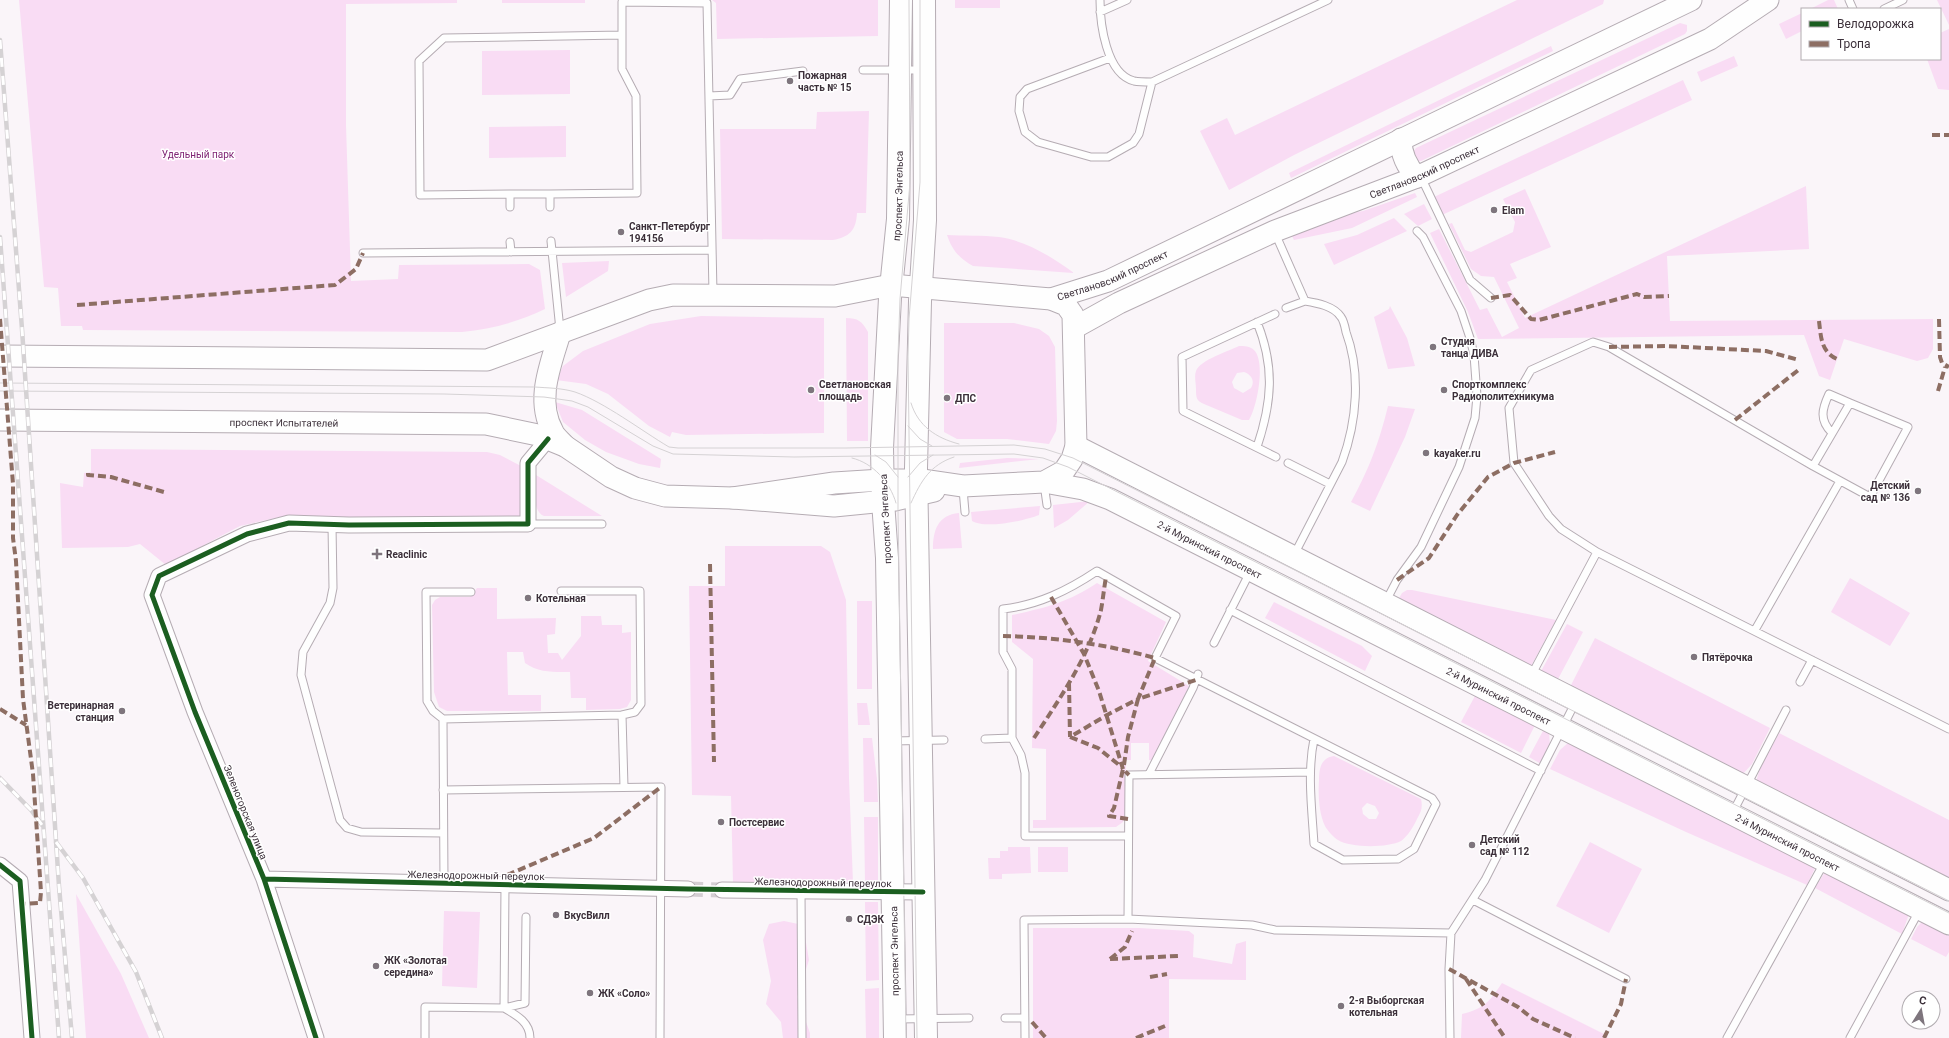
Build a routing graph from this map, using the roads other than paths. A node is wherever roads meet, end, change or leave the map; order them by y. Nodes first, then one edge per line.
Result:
1 (901, 0) edge
2 (924, 0) edge
3 (1100, 0) edge
4 (1127, 0) edge
5 (1328, 0) edge
6 (1691, 0) edge
7 (1768, 0) edge
8 (1903, 0) edge
9 (1886, 8) edge
10 (1100, 12) junction
11 (622, 35) junction
12 (1110, 58) junction
13 (863, 70) dead end
14 (901, 70) junction
15 (924, 70) junction
16 (803, 71) dead end
17 (1152, 82) junction
18 (709, 96) junction
19 (1401, 139) junction
20 (1419, 176) junction
21 (510, 194) junction
22 (550, 194) junction
23 (550, 207) dead end
24 (510, 208) dead end
25 (1275, 231) junction
26 (1417, 231) dead end
27 (550, 241) dead end
28 (510, 242) dead end
29 (712, 250) junction
30 (551, 251) junction
31 (510, 252) junction
32 (363, 253) dead end
33 (890, 292) junction
34 (920, 294) junction
35 (714, 295) junction
36 (1491, 298) dead end
37 (1051, 299) junction
38 (1305, 301) junction
39 (1286, 308) dead end
40 (1275, 314) dead end
41 (1257, 322) junction
42 (1074, 328) junction
43 (560, 332) junction
44 (0, 356) edge
45 (1850, 403) junction
46 (0, 420) edge
47 (1832, 433) junction
48 (556, 442) junction
49 (1076, 446) junction
50 (1257, 447) junction
51 (1276, 457) dead end
52 (1288, 463) dead end
53 (1813, 466) junction
54 (882, 480) junction
55 (1840, 481) junction
56 (1044, 482) junction
57 (1330, 484) junction
58 (958, 486) junction
59 (916, 488) junction
60 (733, 498) junction
61 (883, 502) junction
62 (1047, 505) dead end
63 (965, 512) dead end
64 (528, 524) junction
65 (602, 524) dead end
66 (332, 525) junction
67 (1597, 552) junction
68 (1293, 557) junction
69 (1251, 570) junction
70 (561, 591) dead end
71 (471, 592) dead end
72 (1385, 604) junction
73 (1230, 610) junction
74 (1755, 630) junction
75 (1214, 643) dead end
76 (1812, 660) junction
77 (1197, 677) junction
78 (1530, 678) junction
79 (1800, 682) dead end
80 (1576, 701) junction
81 (1786, 710) dead end
82 (622, 715) junction
83 (443, 719) junction
84 (1562, 728) junction
85 (1949, 729) edge
86 (1012, 738) junction
87 (985, 739) dead end
88 (1314, 739) junction
89 (944, 740) dead end
90 (890, 741) junction
91 (920, 741) junction
92 (1541, 771) junction
93 (1310, 772) junction
94 (1150, 774) junction
95 (624, 786) junction
96 (1746, 787) junction
97 (443, 790) junction
98 (1732, 814) junction
99 (443, 833) junction
100 (1128, 836) junction
101 (1825, 861) junction
102 (0, 864) edge
103 (264, 879) junction
104 (444, 883) junction
105 (505, 885) junction
106 (660, 889) junction
107 (688, 889) tunnel mouth
108 (722, 890) tunnel mouth
109 (801, 890) junction
110 (1949, 890) edge
111 (894, 892) junction
112 (923, 892) junction
113 (1473, 900) junction
114 (1920, 909) junction
115 (526, 917) dead end
116 (1128, 919) junction
117 (1949, 924) edge
118 (1451, 933) junction
119 (1626, 979) dead end
120 (504, 1008) junction
121 (969, 1018) dead end
122 (1005, 1018) dead end
123 (1024, 1018) junction
124 (895, 1028) edge
125 (926, 1028) edge
126 (32, 1038) edge
127 (316, 1038) edge
128 (425, 1038) edge
129 (530, 1038) edge
130 (660, 1038) edge
131 (802, 1038) edge
132 (1025, 1038) edge
133 (1450, 1038) edge
134 (1727, 1038) edge
135 (1850, 1038) edge

1 - 14 main road, проспект Энгельса
2 - 15 main road
3 - 10 lane
4 - 10 lane
5 - 17 lane
6 - 19 main road, Светлановский проспект
7 - 20 main road, Светлановский проспект
8 - 9 lane
10 - 12 lane
11 - 18 lane
11 - 21 lane
11 - 22 lane
12 - 17 lane
12 - 17 lane
13 - 14 lane
14 - 15 lane
14 - 33 main road, проспект Энгельса
15 - 34 main road
16 - 18 lane
18 - 29 lane
19 - 20 main road
19 - 37 main road, Светлановский проспект
20 - 25 main road, Светлановский проспект
20 - 36 lane
21 - 22 lane
21 - 24 lane
22 - 23 lane
25 - 38 lane
25 - 42 main road, Светлановский проспект
26 - 72 lane
27 - 30 lane
28 - 31 lane
29 - 30 lane
29 - 35 lane
30 - 31 lane
30 - 43 lane
31 - 32 lane
33 - 34 main road
33 - 35 main road
33 - 54 main road, проспект Энгельса
34 - 37 main road
34 - 59 main road
35 - 43 main road
37 - 42 main road
38 - 39 lane
38 - 57 lane
40 - 41 lane
41 - 50 lane
41 - 50 lane
42 - 49 main road
43 - 44 main road
43 - 48 main road
45 - 47 lane
45 - 47 lane
45 - 55 lane
46 - 48 main road, проспект Испытателей
47 - 53 lane
48 - 60 main road
48 - 64 street
49 - 56 main road
49 - 68 main road
50 - 51 lane
52 - 57 lane
53 - 55 lane
53 - 67 lane
54 - 59 main road
54 - 60 main road
54 - 61 main road, проспект Энгельса
55 - 74 lane
56 - 58 main road
56 - 62 lane
56 - 69 main road, 2-й Муринский проспект
57 - 68 lane
58 - 59 main road
58 - 63 lane
59 - 61 main road
59 - 91 main road
60 - 61 main road
61 - 90 main road, проспект Энгельса
64 - 65 lane
64 - 66 street
66 - 99 lane
66 - 103 street, Зеленогорская улица
67 - 74 lane
67 - 78 lane
68 - 72 main road
69 - 73 lane
69 - 84 main road, 2-й Муринский проспект
70 - 82 lane
71 - 83 lane
72 - 78 main road
73 - 75 lane
73 - 92 lane
74 - 76 lane
76 - 79 lane
76 - 85 lane
77 - 86 lane
77 - 88 lane
77 - 94 lane
78 - 80 main road
80 - 84 lane
80 - 96 main road
81 - 96 lane
82 - 83 lane
82 - 95 lane
83 - 97 lane
84 - 92 lane
84 - 98 main road, 2-й Муринский проспект
86 - 87 lane
86 - 100 lane
88 - 93 lane
88 - 93 lane
89 - 91 lane
90 - 91 lane
90 - 111 main road, проспект Энгельса
91 - 112 main road
92 - 113 lane
93 - 94 lane
94 - 100 lane
95 - 97 lane
95 - 106 lane
96 - 98 lane
96 - 110 main road
97 - 99 lane
98 - 101 main road, 2-й Муринский проспект
99 - 104 lane
100 - 116 lane
101 - 114 main road, 2-й Муринский проспект
101 - 134 lane
102 - 126 street
103 - 104 street, Железнодорожный переулок
103 - 127 street, Зеленогорская улица
104 - 105 street, Железнодорожный переулок
105 - 106 street, Железнодорожный переулок
105 - 120 lane
106 - 107 street, Железнодорожный переулок
106 - 130 lane
108 - 109 street, Железнодорожный переулок
109 - 111 street, Железнодорожный переулок
109 - 131 lane
111 - 112 street, Железнодорожный переулок
111 - 124 main road, проспект Энгельса
112 - 125 main road
113 - 118 lane
113 - 119 lane
114 - 117 main road, 2-й Муринский проспект
114 - 135 lane
115 - 120 lane
116 - 118 lane
116 - 123 lane
118 - 133 lane
120 - 128 lane
120 - 129 lane
121 - 125 lane
122 - 123 lane
123 - 132 lane
124 - 125 lane

